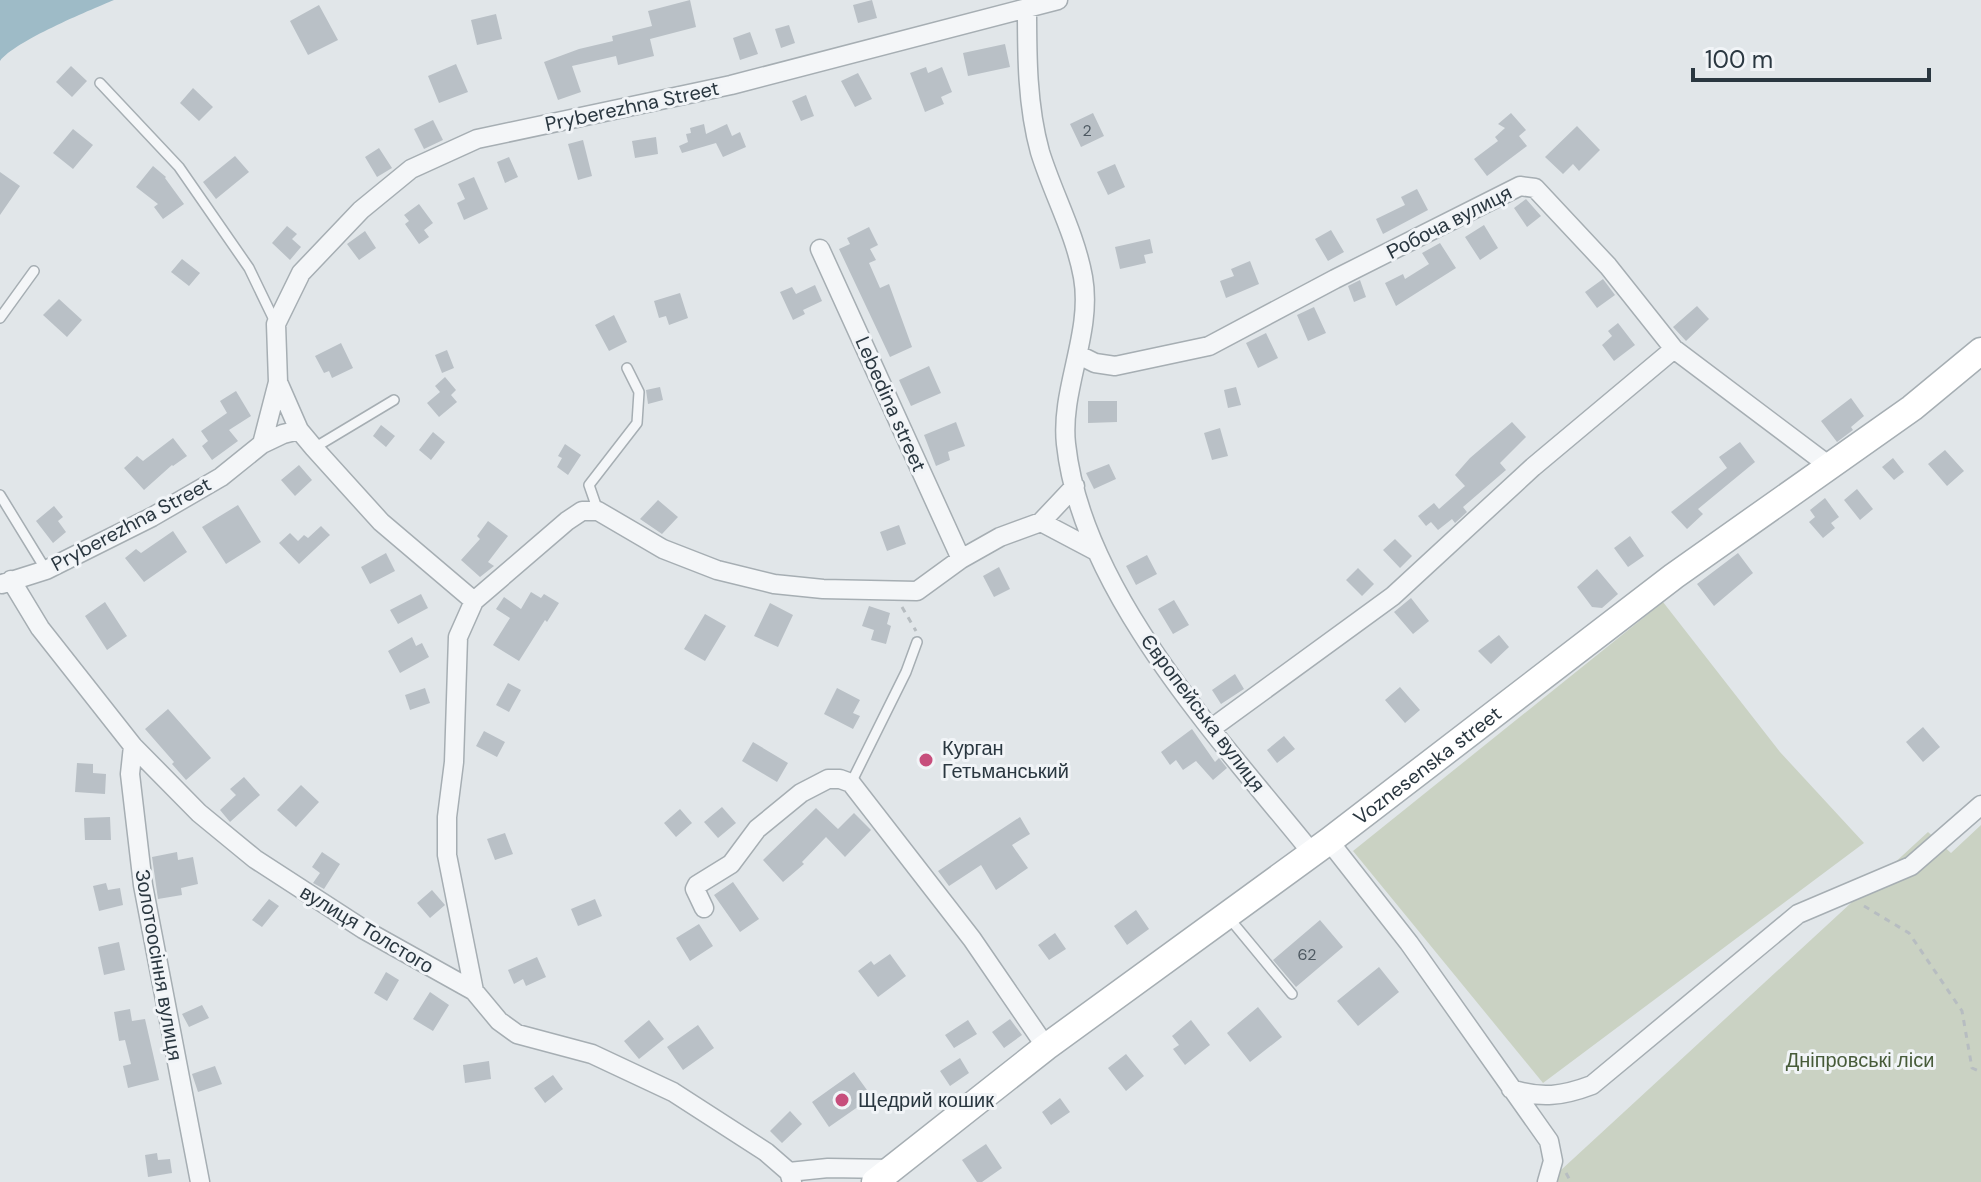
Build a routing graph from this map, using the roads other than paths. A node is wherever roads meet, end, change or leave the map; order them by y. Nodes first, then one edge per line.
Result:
1 (1058, 0) edge
2 (1027, 8) junction
3 (100, 83) dead end
4 (820, 249) dead end
5 (34, 271) dead end
6 (0, 318) edge
7 (276, 324) junction
8 (1674, 349) junction
9 (1981, 351) edge
10 (1079, 355) junction
11 (627, 368) dead end
12 (278, 382) junction
13 (394, 400) dead end
14 (299, 430) junction
15 (262, 444) junction
16 (314, 448) junction
17 (1828, 465) junction
18 (1075, 486) junction
19 (0, 495) edge
20 (598, 511) junction
21 (1041, 522) junction
22 (1094, 550) junction
23 (961, 559) junction
24 (46, 570) junction
25 (5, 583) edge
26 (474, 601) junction
27 (917, 642) road end
28 (1212, 728) junction
29 (133, 746) junction
30 (851, 783) junction
31 (1981, 805) edge
32 (1320, 847) junction
33 (704, 908) dead end
34 (1227, 915) junction
35 (474, 991) junction
36 (1292, 994) dead end
37 (1046, 1047) junction
38 (1511, 1089) junction
39 (883, 1176) edge
40 (790, 1177) edge
41 (200, 1182) edge
42 (1547, 1182) edge

1 - 2 street, Pryberezhna Street
2 - 7 street, Pryberezhna Street
2 - 10 street, Європейська вулиця
3 - 7 lane
4 - 23 street, Lebedina street
5 - 6 lane
7 - 12 street
8 - 10 street, Робоча вулиця
8 - 17 street, Робоча вулиця
8 - 28 street
9 - 17 main road, Voznesenska street
10 - 18 street, Європейська вулиця
11 - 20 lane
12 - 14 street
12 - 15 street
13 - 16 lane
14 - 15 street, Pryberezhna Street
14 - 16 street
15 - 24 street, Pryberezhna Street
16 - 26 street
17 - 32 main road, Voznesenska street
18 - 21 street
18 - 22 street, Європейська вулиця
19 - 24 lane
20 - 23 street
20 - 26 street
21 - 22 street
21 - 23 street
22 - 28 street, Європейська вулиця
24 - 25 street, Pryberezhna Street
25 - 29 street, вулиця Толстого
26 - 35 street
27 - 30 lane
28 - 32 street, Європейська вулиця
29 - 35 street, вулиця Толстого
29 - 41 street, Золотоосіння вулиця
30 - 33 street
30 - 37 street
31 - 38 street
32 - 34 main road, Voznesenska street
32 - 38 street, Європейська вулиця
34 - 36 lane
34 - 37 main road, Voznesenska street
35 - 40 street, вулиця Толстого
37 - 39 main road, Voznesenska street
38 - 42 street, Європейська вулиця
39 - 40 street

